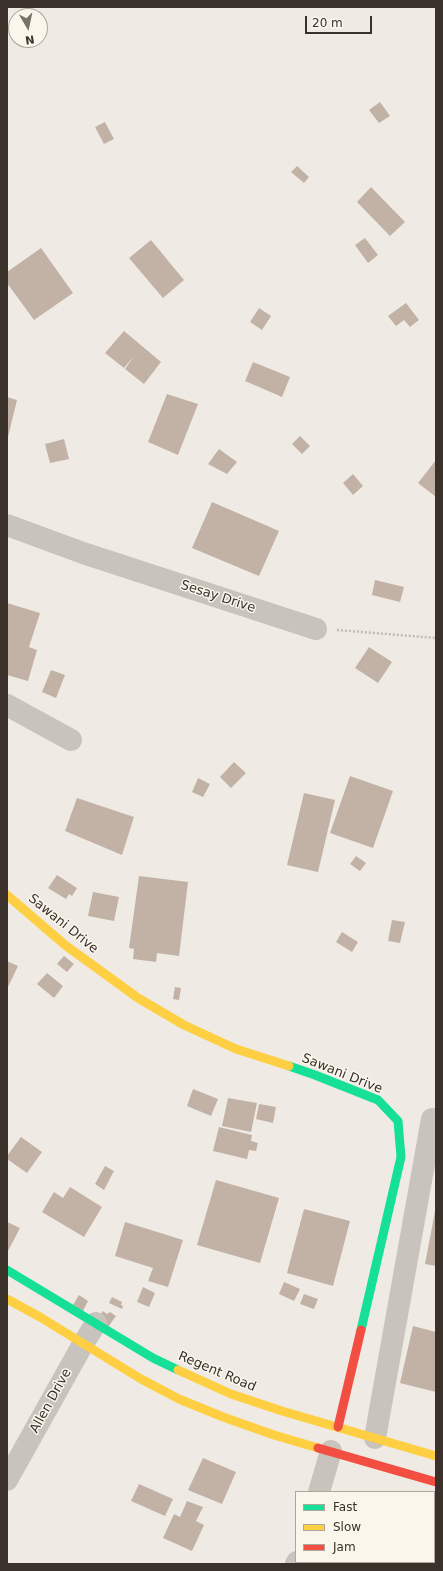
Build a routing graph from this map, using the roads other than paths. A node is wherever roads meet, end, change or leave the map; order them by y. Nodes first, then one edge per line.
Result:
1 (7, 525) edge
2 (316, 629) road end
3 (7, 705) edge
4 (71, 740) dead end
5 (7, 895) edge
6 (432, 1119) dead end
7 (7, 1270) edge
8 (7, 1299) edge
9 (96, 1323) junction
10 (82, 1344) junction
11 (338, 1427) junction
12 (375, 1438) junction
13 (331, 1451) junction
14 (436, 1456) edge
15 (7, 1480) edge
16 (436, 1482) edge
17 (319, 1491) edge

1 - 2 street, Sesay Drive
3 - 4 street
5 - 11 main road, Sawani Drive
6 - 12 street
7 - 9 main road, Regent Road
8 - 10 main road
9 - 10 street, Allen Drive
9 - 11 main road, Regent Road
10 - 13 main road
10 - 15 street, Allen Drive
11 - 12 main road, Regent Road
12 - 14 main road, Regent Road
13 - 16 main road
13 - 17 street

